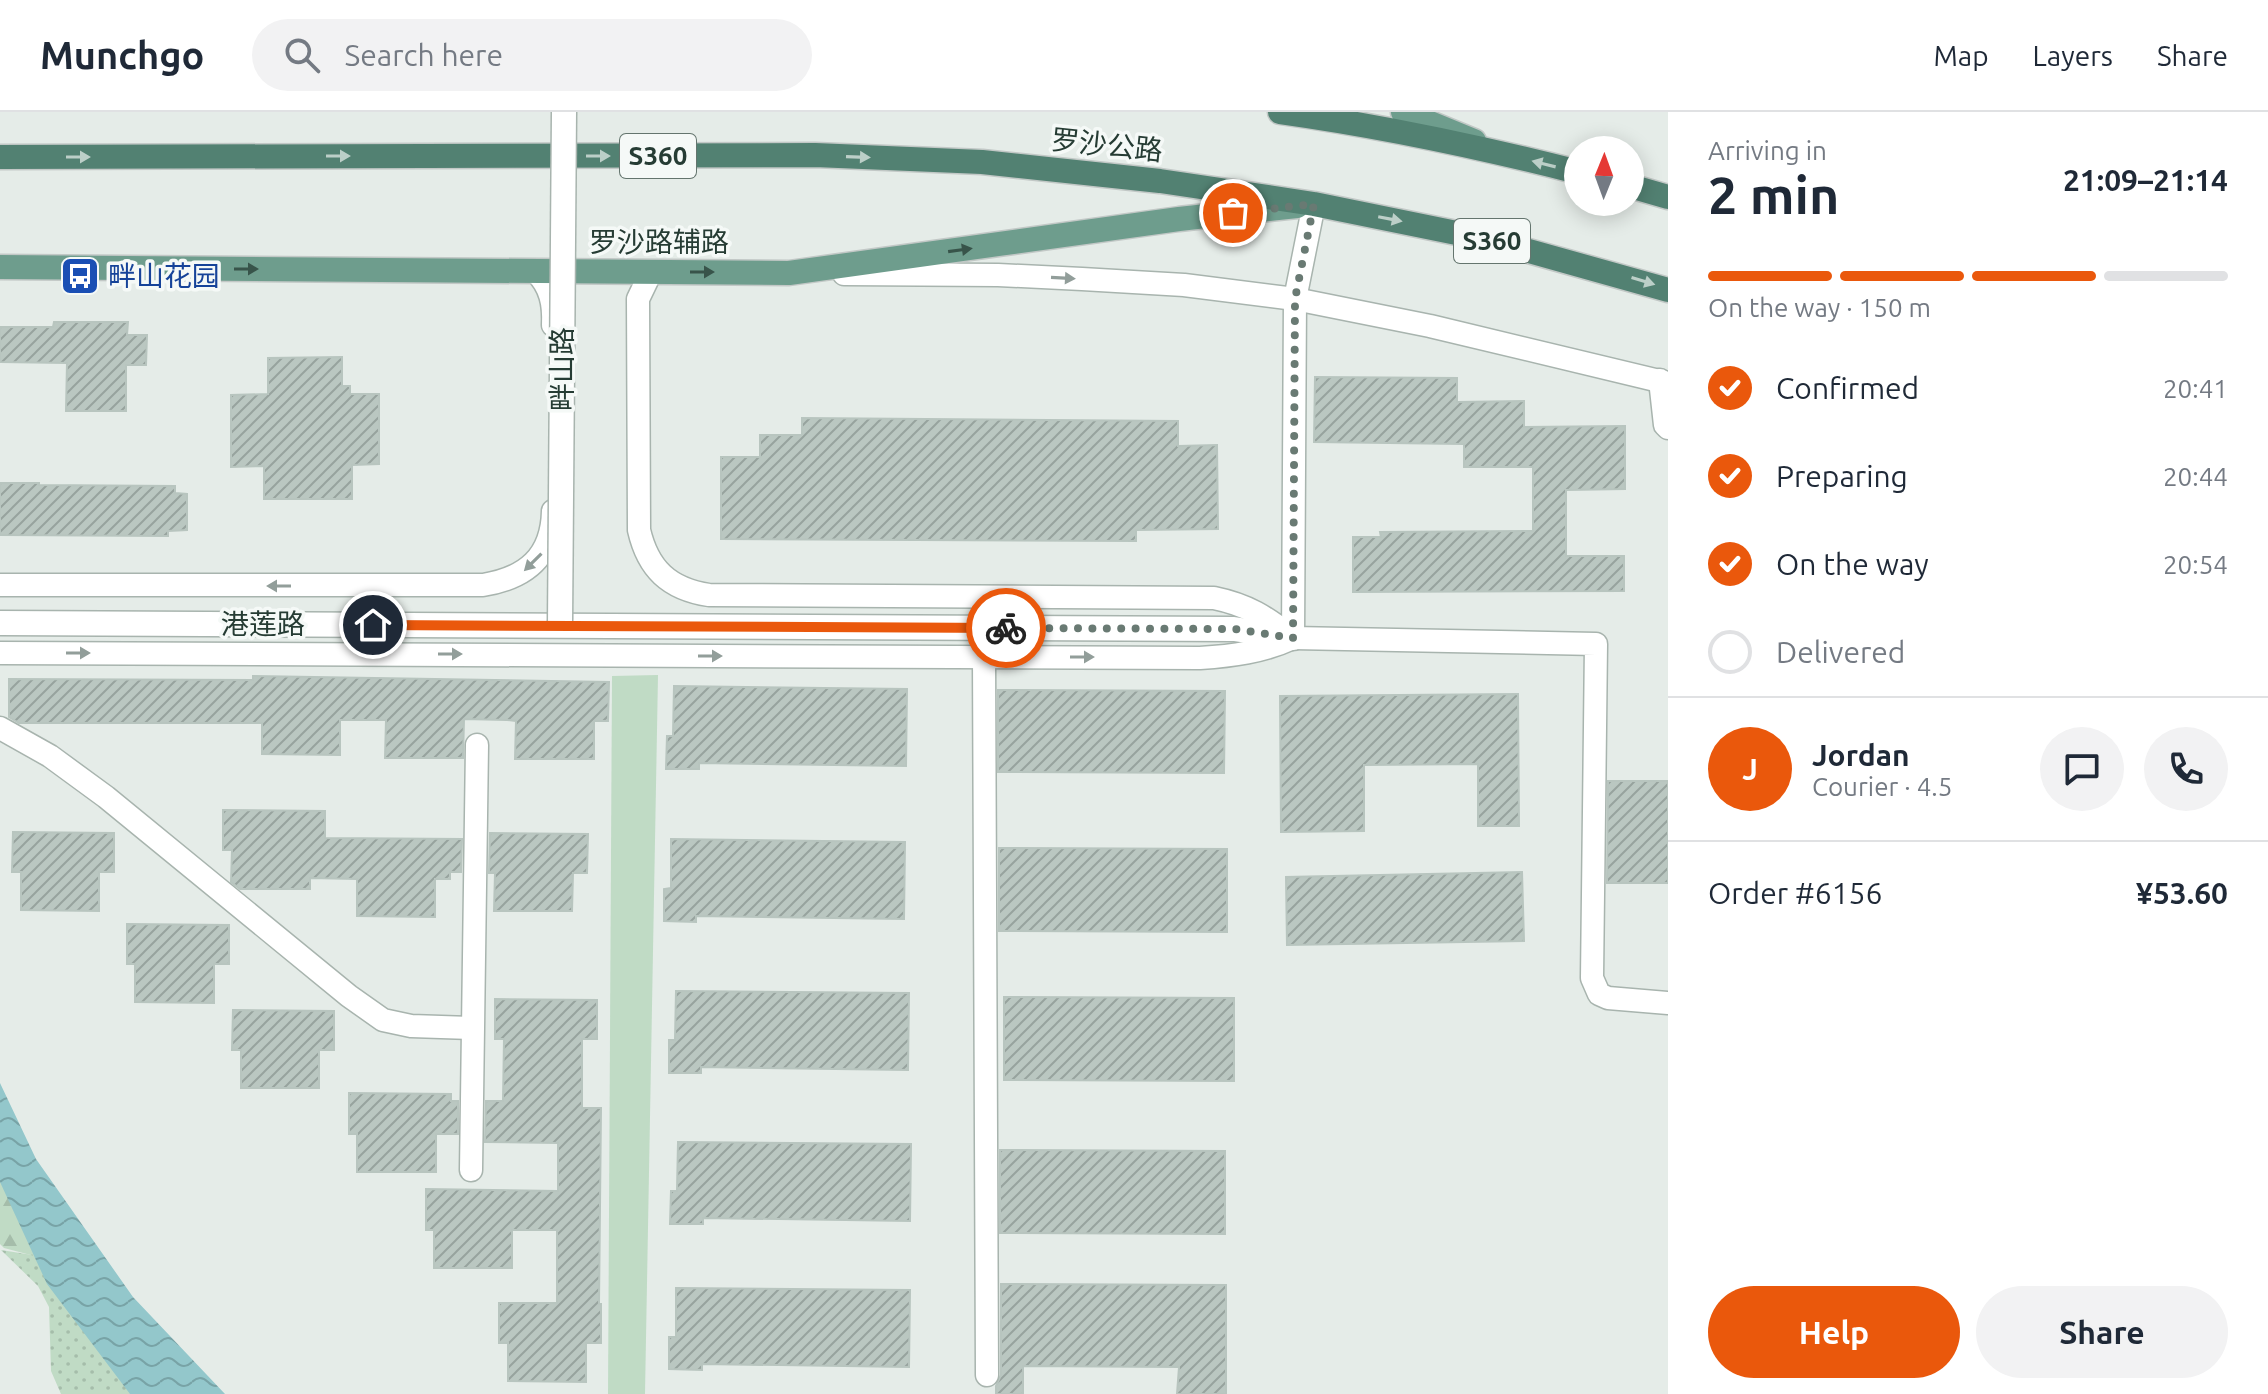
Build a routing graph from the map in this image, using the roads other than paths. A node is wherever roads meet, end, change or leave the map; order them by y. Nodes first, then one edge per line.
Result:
1 (564, 112) edge
2 (1280, 112) edge
3 (1403, 112) edge
4 (1510, 155) junction
5 (0, 157) edge
6 (1564, 168) edge
7 (1644, 190) edge
8 (1668, 197) edge
9 (1314, 204) junction
10 (0, 267) edge
11 (535, 271) junction
12 (651, 272) junction
13 (789, 273) junction
14 (1668, 290) edge
15 (1295, 299) junction
16 (1664, 381) edge
17 (1668, 428) edge
18 (0, 585) edge
19 (0, 623) edge
20 (560, 625) junction
21 (1293, 638) junction
22 (0, 653) edge
23 (984, 657) junction
24 (0, 728) edge
25 (477, 745) dead end
26 (1668, 1003) edge
27 (471, 1028) junction
28 (471, 1170) dead end
29 (987, 1375) dead end

1 - 20 street, 畔山路, bridge
2 - 4 highway
3 - 4 main road
6 -> 4 highway
5 -> 9 highway, 罗沙公路 / S360
7 - 8 highway
13 -> 9 main road, 罗沙路辅路
9 -> 14 highway, 罗沙公路 / S360
9 - 15 street
10 -> 11 main road, 罗沙路辅路
11 - 12 main road, 罗沙路辅路
11 -> 18 street
12 -> 13 main road, 罗沙路辅路
12 - 21 street
13 -> 15 street
15 - 16 street
15 - 21 street
16 - 17 street
19 - 20 street, 港莲路
20 - 21 street, 港莲路
23 -> 21 street
21 - 26 street
22 -> 23 street
23 - 29 street
24 - 27 street
25 - 27 street
27 - 28 street

